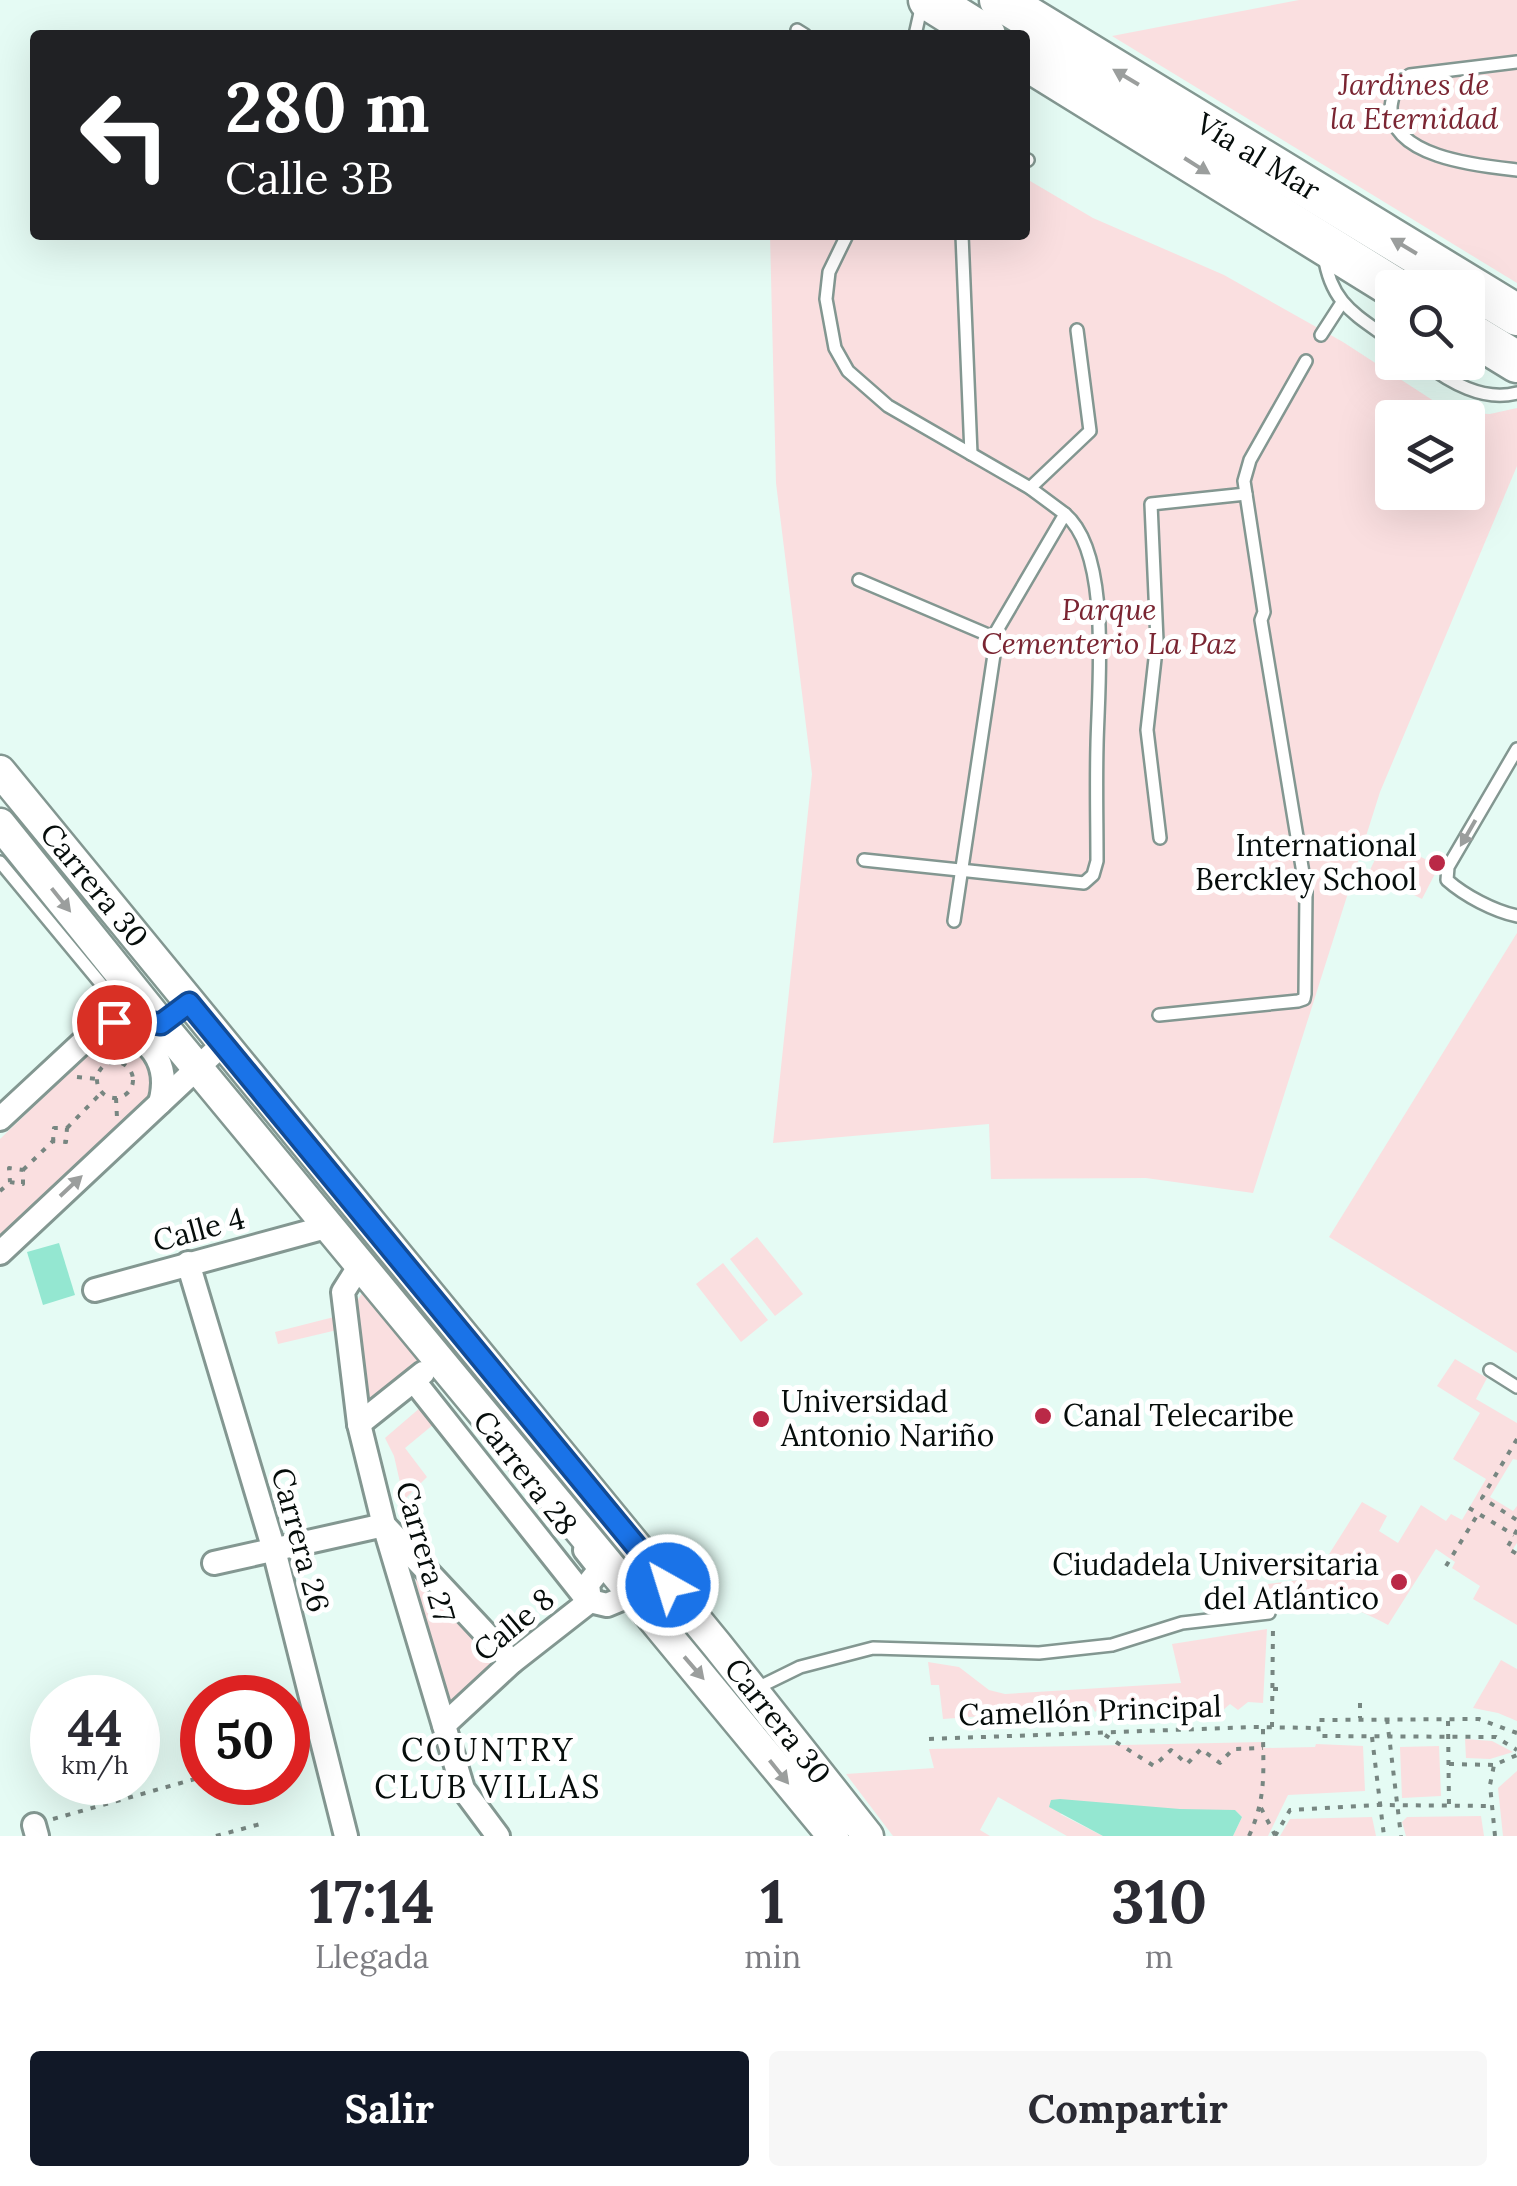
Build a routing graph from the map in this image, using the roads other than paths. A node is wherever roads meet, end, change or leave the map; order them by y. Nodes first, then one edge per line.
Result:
1 (926, 0) edge
2 (1000, 0) edge
3 (916, 30) edge
4 (977, 30) edge
5 (1030, 62) edge
6 (1517, 62) edge
7 (1517, 170) edge
8 (844, 240) edge
9 (962, 240) edge
10 (1323, 243) junction
11 (1375, 275) edge
12 (1341, 304) junction
13 (1509, 307) edge
14 (1375, 328) edge
15 (1077, 330) dead end
16 (1321, 335) dead end
17 (1485, 342) edge
18 (1306, 361) dead end
19 (1517, 362) edge
20 (1451, 380) edge
21 (1517, 393) edge
22 (971, 454) junction
23 (1030, 488) junction
24 (1246, 494) junction
25 (1065, 514) junction
26 (859, 580) dead end
27 (993, 637) junction
28 (1517, 749) edge
29 (0, 771) edge
30 (0, 824) edge
31 (1160, 838) dead end
32 (864, 860) dead end
33 (0, 862) edge
34 (963, 870) junction
35 (1517, 916) edge
36 (954, 922) dead end
37 (189, 1003) junction
38 (1159, 1015) dead end
39 (146, 1022) junction
40 (98, 1028) junction
41 (224, 1043) junction
42 (198, 1065) junction
43 (160, 1102) junction
44 (0, 1118) edge
45 (254, 1133) junction
46 (320, 1229) dead end
47 (0, 1253) edge
48 (188, 1263) junction
49 (355, 1272) dead end
50 (95, 1290) dead end
51 (432, 1366) dead end
52 (1490, 1370) dead end
53 (414, 1380) junction
54 (1517, 1387) edge
55 (359, 1424) junction
56 (384, 1524) junction
57 (274, 1550) junction
58 (214, 1563) dead end
59 (632, 1595) junction
60 (589, 1602) junction
61 (1271, 1613) road end
62 (512, 1662) junction
63 (753, 1690) junction
64 (444, 1725) junction
65 (346, 1836) edge
66 (498, 1836) edge
67 (833, 1836) edge
68 (868, 1836) edge

1 - 3 lane
1 - 4 highway
13 -> 2 highway, Vía al Mar
5 -> 10 highway, Vía al Mar
6 - 7 lane
8 - 22 lane
9 - 22 lane
10 - 11 highway, Vía al Mar
10 - 12 lane
12 - 14 lane
12 - 16 lane
15 - 23 lane
17 - 19 highway
18 - 24 lane
20 - 21 lane
22 - 23 lane
23 - 25 lane
24 - 31 lane
24 - 38 lane
25 - 27 lane
25 - 34 lane
26 - 27 lane
27 - 34 lane
28 -> 35 lane
29 - 37 main road, Carrera 30
30 -> 39 main road, Carrera 30
32 - 34 lane
33 - 39 lane
34 - 36 lane
37 - 39 main road
37 - 41 main road, Carrera 30
39 - 40 street
39 - 42 main road, Carrera 30
40 - 43 street
40 - 44 street
41 - 42 street
41 - 63 main road, Carrera 30
42 - 43 street
42 - 45 main road, Carrera 30
47 -> 43 street
45 - 59 main road, Carrera 30
45 - 60 street
46 - 48 street, Calle 4
48 - 50 street, Calle 4
48 - 57 street, Carrera 26
49 - 55 street, Carrera 27
51 - 53 street
52 - 54 lane
53 - 55 street
53 - 60 street, Carrera 28
55 - 56 street, Carrera 27
56 - 57 street
56 - 62 street
56 - 64 street, Carrera 27
57 - 58 street
57 - 65 street, Carrera 26
59 - 60 street, Calle 8
59 -> 67 main road, Carrera 30
60 - 62 street, Calle 8
61 - 63 lane
62 - 64 street, Calle 8
63 - 68 main road, Carrera 30
64 - 66 street, Carrera 27

